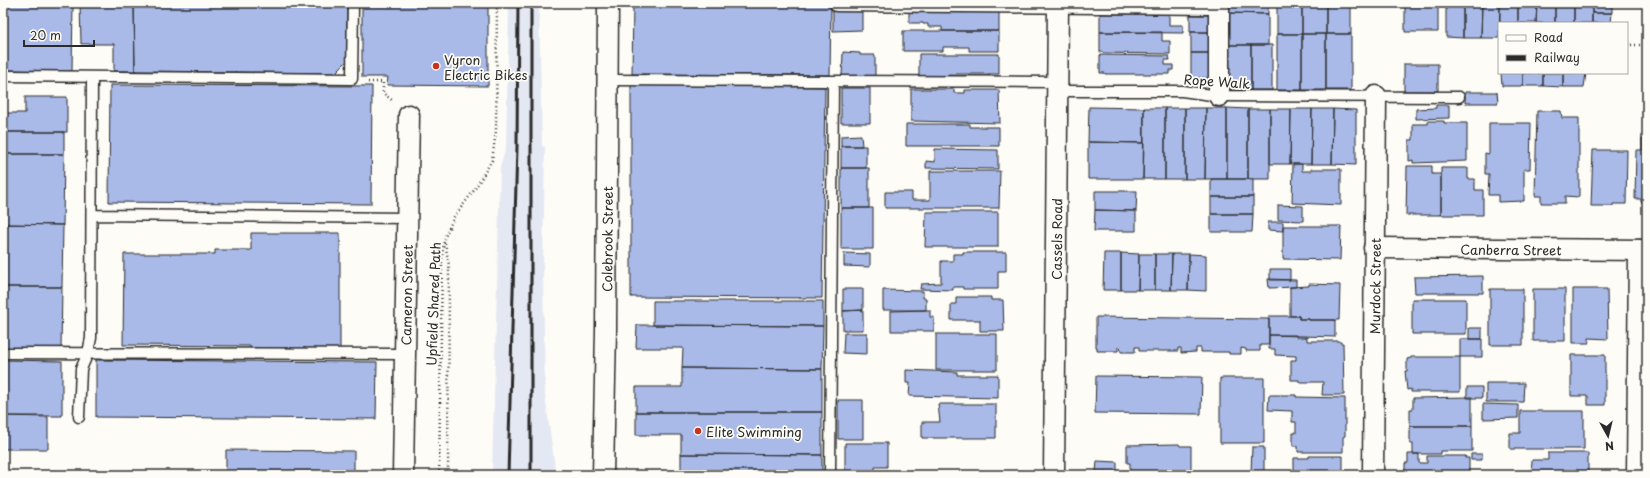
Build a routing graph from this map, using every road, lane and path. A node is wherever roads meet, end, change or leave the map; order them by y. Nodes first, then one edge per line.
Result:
1 (353, 3) edge
2 (497, 3) edge
3 (608, 3) edge
4 (1058, 5) edge
5 (836, 6) dead end
6 (1219, 6) edge
7 (1628, 45) edge
8 (1647, 45) edge
9 (3, 76) edge
10 (92, 77) junction
11 (352, 79) junction
12 (607, 80) junction
13 (833, 81) junction
14 (1057, 86) junction
15 (1219, 96) junction
16 (1376, 96) junction
17 (1459, 97) dead end
18 (409, 115) joint
19 (92, 215) junction
20 (407, 218) junction
21 (444, 238) junction
22 (1374, 248) junction
23 (1643, 250) edge
24 (3, 353) edge
25 (88, 353) junction
26 (404, 354) junction
27 (79, 418) dead end
28 (403, 475) edge
29 (439, 475) edge
30 (448, 475) edge
31 (603, 475) edge
32 (830, 475) edge
33 (1054, 475) edge
34 (1374, 475) edge
35 (1637, 475) edge

1 - 11 lane
2 - 21 path, Upfield Shared Path
3 - 12 street, Colebrook Street
4 - 5 lane
4 - 6 lane
4 - 14 street, Cassels Road
6 - 15 street
7 - 8 path
9 - 10 lane
10 - 11 lane
10 - 19 lane
11 - 18 path
12 - 13 lane, Rope Walk
12 - 31 street, Colebrook Street
13 - 14 lane, Rope Walk
13 - 32 lane
14 - 15 lane, Rope Walk
14 - 33 street, Cassels Road
15 - 16 lane, Rope Walk
16 - 17 lane, Rope Walk
16 - 22 street, Murdock Street
18 - 20 street, Cameron Street
19 - 20 lane
19 - 25 lane
20 - 26 street, Cameron Street
21 - 29 path, Upfield Shared Path
21 - 30 path
22 - 23 street, Canberra Street
22 - 34 street, Murdock Street
23 - 35 street
24 - 25 lane
25 - 26 lane
25 - 27 lane
26 - 28 street, Cameron Street

